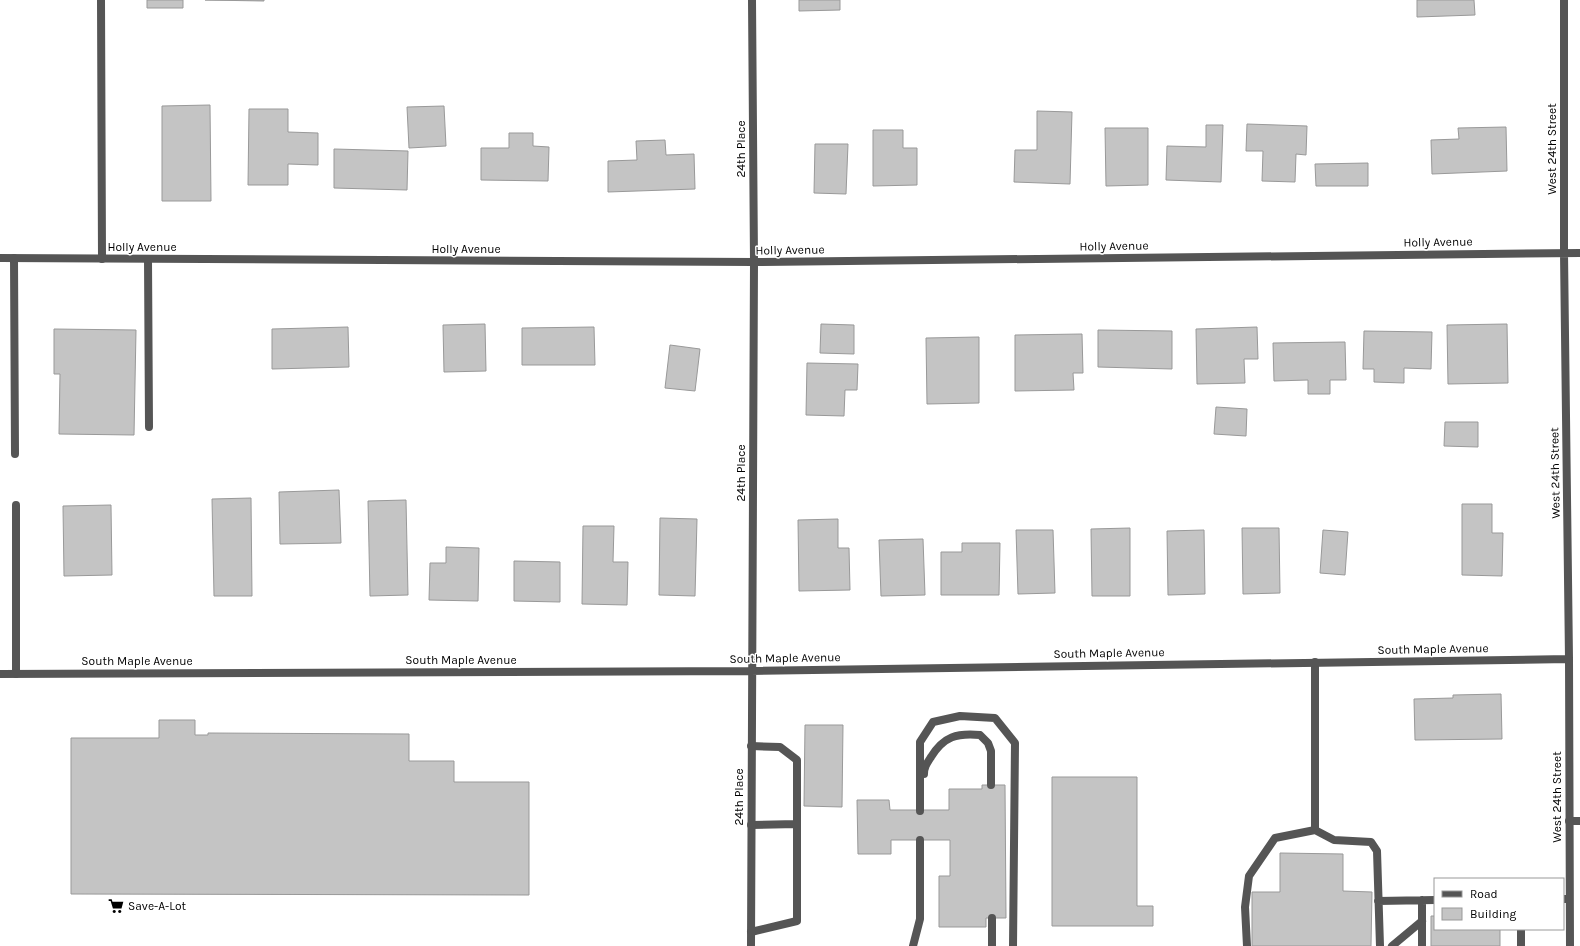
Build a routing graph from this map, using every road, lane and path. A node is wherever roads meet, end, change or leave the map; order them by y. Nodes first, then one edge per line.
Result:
1 (102, 0) edge
2 (752, 0) edge
3 (1564, 0) edge
4 (1564, 253) junction
5 (1580, 253) edge
6 (0, 258) edge
7 (14, 258) junction
8 (102, 259) junction
9 (148, 259) junction
10 (754, 262) junction
11 (149, 427) dead end
12 (15, 454) dead end
13 (16, 505) dead end
14 (1569, 659) junction
15 (1315, 662) junction
16 (751, 670) junction
17 (0, 674) edge
18 (16, 674) junction
19 (751, 746) junction
20 (991, 785) dead end
21 (1569, 820) junction
22 (1580, 820) edge
23 (797, 824) junction
24 (751, 825) junction
25 (1315, 830) junction
26 (920, 840) dead end
27 (1566, 899) edge
28 (1422, 900) junction
29 (1434, 900) edge
30 (1378, 901) junction
31 (992, 918) dead end
32 (1422, 921) junction
33 (1521, 930) edge
34 (751, 932) junction
35 (751, 946) edge
36 (913, 946) edge
37 (992, 946) edge
38 (1013, 946) edge
39 (1247, 946) edge
40 (1380, 946) edge
41 (1392, 946) edge
42 (1422, 946) edge
43 (1521, 946) edge
44 (1570, 946) edge

1 - 8 street
2 - 10 street, 24th Place
3 - 4 street, West 24th Street
4 - 5 street, Holly Avenue
4 - 10 street, Holly Avenue
4 - 14 street, West 24th Street
6 - 7 street, Holly Avenue
7 - 8 street, Holly Avenue
7 - 12 street
8 - 9 street, Holly Avenue
9 - 10 street, Holly Avenue
9 - 11 street
10 - 16 street, 24th Place
13 - 18 street
14 - 15 street, South Maple Avenue
14 - 21 street, West 24th Street
15 - 16 street, South Maple Avenue
15 - 25 street
16 - 18 street, South Maple Avenue
16 - 19 street, 24th Place
17 - 18 street, South Maple Avenue
19 - 23 street
19 - 24 street, 24th Place
20 - 38 street
21 - 22 street
21 - 27 street, West 24th Street
23 - 24 street
23 - 34 street
24 - 34 street, 24th Place
25 - 30 street
25 - 39 street
26 - 36 street
27 - 44 street, West 24th Street
28 - 29 street
28 - 30 street
28 - 32 street
30 - 40 street
31 - 37 street
32 - 41 street
32 - 42 street
33 - 43 street
34 - 35 street, 24th Place

